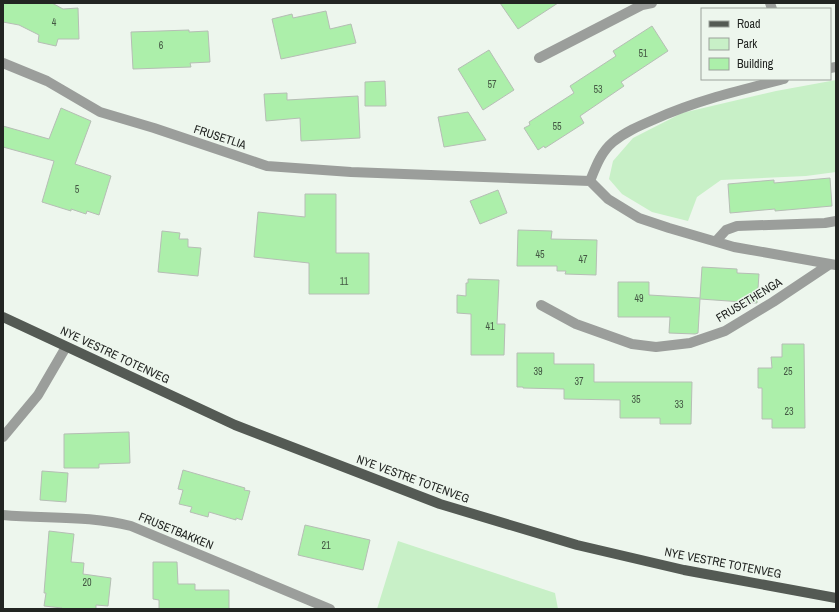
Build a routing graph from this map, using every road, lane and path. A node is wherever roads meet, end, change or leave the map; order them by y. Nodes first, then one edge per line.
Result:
1 (652, 3) edge
2 (539, 58) dead end
3 (3, 63) edge
4 (780, 80) edge
5 (590, 181) junction
6 (836, 220) edge
7 (716, 241) junction
8 (833, 265) edge
9 (541, 305) dead end
10 (3, 317) edge
11 (66, 347) junction
12 (3, 437) edge
13 (3, 515) edge
14 (836, 598) edge
15 (330, 609) edge

1 - 2 street
3 - 5 street, FRUSETLIA
4 - 5 street
5 - 7 street, FRUSETHENGA
6 - 7 street
7 - 8 street, FRUSETHENGA
8 - 9 street, FRUSETHENGA
10 - 11 main road, NYE VESTRE TOTENVEG
11 - 12 street
11 - 14 main road, NYE VESTRE TOTENVEG
13 - 15 street, FRUSETBAKKEN

